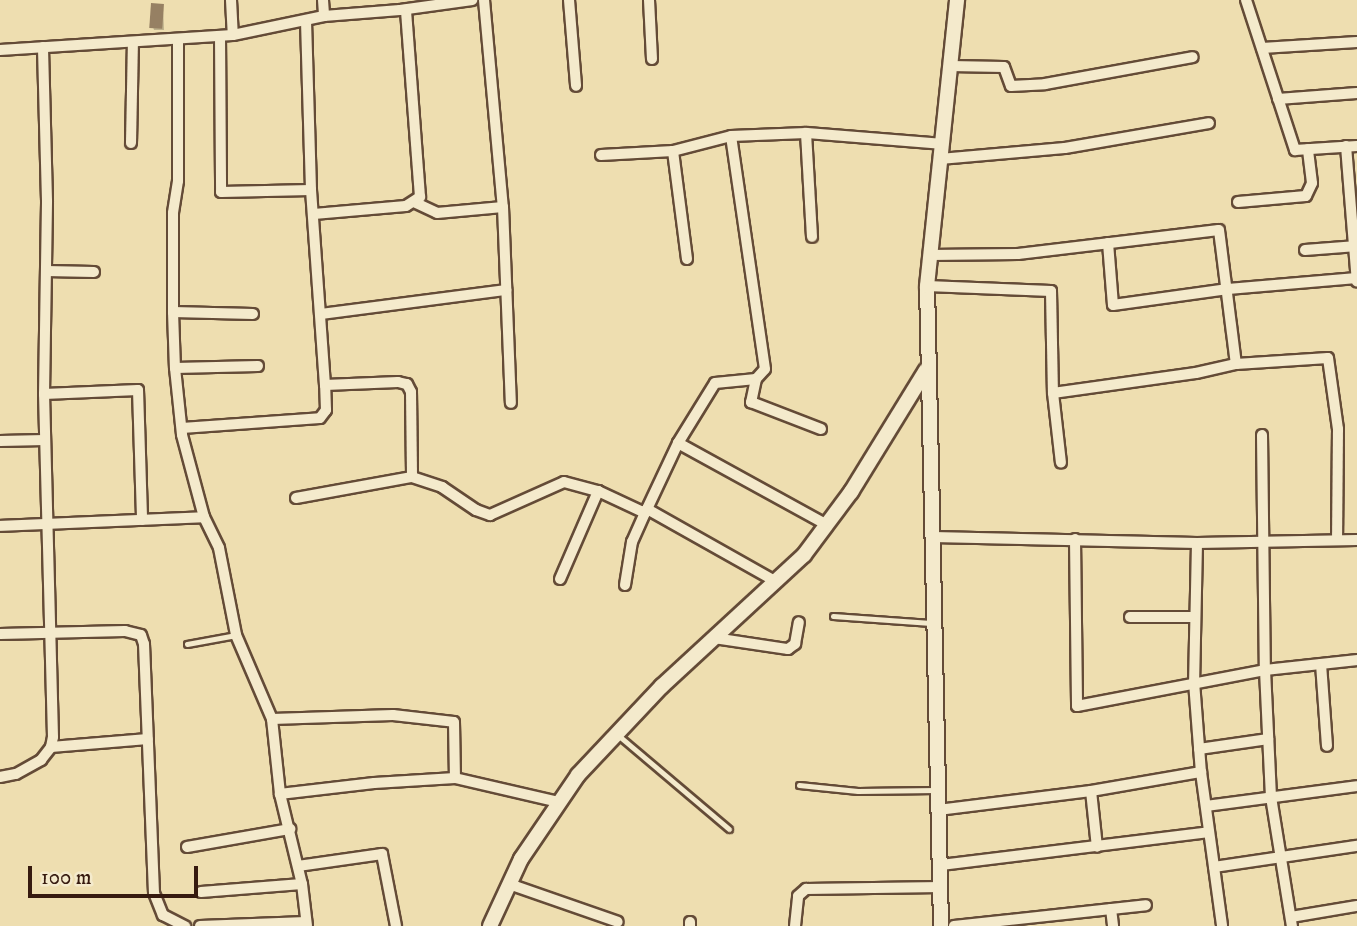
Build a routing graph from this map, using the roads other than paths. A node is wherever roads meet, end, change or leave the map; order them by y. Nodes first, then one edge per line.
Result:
1 (231, 0) edge
2 (323, 0) edge
3 (472, 0) edge
4 (485, 0) edge
5 (569, 0) edge
6 (649, 0) edge
7 (957, 0) edge
8 (1246, 0) edge
9 (402, 7) edge
10 (324, 16) junction
11 (306, 21) junction
12 (233, 35) junction
13 (220, 36) junction
14 (178, 40) junction
15 (1357, 41) edge
16 (133, 43) junction
17 (43, 47) junction
18 (1262, 48) junction
19 (0, 50) edge
20 (1193, 57) dead end
21 (652, 59) dead end
22 (950, 66) junction
23 (576, 86) dead end
24 (1357, 93) edge
25 (1278, 99) junction
26 (1209, 124) dead end
27 (806, 133) junction
28 (731, 136) junction
29 (131, 143) dead end
30 (1351, 146) edge
31 (1308, 149) junction
32 (941, 151) junction
33 (673, 152) junction
34 (601, 155) dead end
35 (311, 190) junction
36 (415, 202) junction
37 (1238, 202) dead end
38 (503, 207) junction
39 (314, 214) junction
40 (812, 237) dead end
41 (1108, 243) junction
42 (1355, 246) edge
43 (1305, 250) dead end
44 (930, 255) junction
45 (687, 259) dead end
46 (46, 271) junction
47 (94, 272) dead end
48 (1357, 280) edge
49 (927, 286) junction
50 (1228, 289) junction
51 (506, 290) junction
52 (173, 312) junction
53 (253, 314) dead end
54 (321, 314) junction
55 (1236, 364) junction
56 (258, 366) dead end
57 (175, 368) junction
58 (926, 369) junction
59 (756, 379) junction
60 (325, 385) junction
61 (1053, 393) junction
62 (44, 394) junction
63 (511, 403) dead end
64 (182, 428) junction
65 (821, 429) dead end
66 (1262, 435) dead end
67 (45, 440) junction
68 (0, 441) edge
69 (678, 443) junction
70 (1061, 463) dead end
71 (412, 477) junction
72 (598, 491) junction
73 (296, 498) dead end
74 (646, 511) junction
75 (204, 517) junction
76 (142, 520) junction
77 (47, 524) junction
78 (827, 525) junction
79 (0, 526) edge
80 (933, 537) junction
81 (1075, 539) junction
82 (1265, 540) junction
83 (1337, 540) junction
84 (1357, 540) edge
85 (1197, 543) junction
86 (559, 579) dead end
87 (775, 581) junction
88 (625, 584) dead end
89 (833, 616) dead end
90 (1130, 617) dead end
91 (1194, 617) junction
92 (799, 622) dead end
93 (937, 623) junction
94 (50, 632) junction
95 (0, 634) edge
96 (236, 635) junction
97 (714, 638) junction
98 (187, 644) dead end
99 (1357, 660) edge
100 (1321, 664) junction
101 (1265, 670) junction
102 (1194, 682) junction
103 (272, 719) junction
104 (616, 734) junction
105 (148, 739) junction
106 (1268, 739) junction
107 (1327, 746) dead end
108 (51, 747) junction
109 (1199, 749) junction
110 (1200, 772) junction
111 (0, 777) edge
112 (455, 778) junction
113 (799, 785) dead end
114 (1357, 786) edge
115 (937, 790) junction
116 (1091, 792) junction
117 (280, 794) junction
118 (1271, 797) junction
119 (559, 802) junction
120 (1206, 806) junction
121 (937, 810) junction
122 (290, 829) junction
123 (729, 829) dead end
124 (1209, 832) junction
125 (1357, 846) edge
126 (187, 847) dead end
127 (1097, 847) junction
128 (1280, 859) junction
129 (941, 865) junction
130 (298, 866) junction
131 (1214, 867) junction
132 (302, 884) junction
133 (509, 884) junction
134 (941, 887) junction
135 (201, 892) dead end
136 (1146, 905) dead end
137 (1357, 906) edge
138 (1111, 909) junction
139 (618, 922) dead end
140 (1292, 922) edge
141 (306, 924) edge
142 (393, 925) edge
143 (185, 926) edge
144 (200, 926) edge
145 (490, 926) edge
146 (795, 926) edge
147 (942, 926) edge
148 (954, 926) edge
149 (1113, 926) edge
150 (1222, 926) edge

1 - 12 street
2 - 10 street
3 - 9 street
4 - 38 street
5 - 23 street
6 - 21 street
7 - 22 street
8 - 18 street
9 - 10 street
9 - 36 street
10 - 11 street
11 - 12 street
11 - 35 street
12 - 13 street
13 - 14 street
13 - 35 street
14 - 16 street
14 - 52 street
15 - 18 street
16 - 17 street
16 - 29 street
17 - 19 street
17 - 46 street
18 - 25 street
20 - 22 street
22 - 32 street
24 - 25 street
25 - 31 street
26 - 32 street
27 - 28 street
27 - 32 street
27 - 40 street
28 - 33 street
28 - 59 street
30 - 31 street
30 - 42 street
31 - 37 street
32 - 44 street
33 - 34 street
33 - 45 street
35 - 39 street
36 - 38 street
36 - 39 street
38 - 51 street
39 - 54 street
41 - 44 street
41 - 50 street
41 - 50 street
42 - 43 street
42 - 48 street
44 - 49 street
46 - 47 street
46 - 62 street
48 - 50 street
49 - 58 street
49 - 61 street
50 - 55 street
51 - 54 street
51 - 63 street
52 - 53 street
52 - 57 street
54 - 60 street
55 - 61 street
55 - 83 street
56 - 57 street
57 - 64 street
58 - 78 street
58 - 80 street
59 - 65 street
59 - 69 street
60 - 64 street
60 - 71 street
61 - 70 street
62 - 67 street
62 - 76 street
64 - 75 street
66 - 82 street
67 - 68 street
67 - 77 street
69 - 74 street
69 - 78 street
71 - 72 street
71 - 73 street
72 - 74 street
72 - 86 street
74 - 87 street
74 - 88 street
75 - 76 street
75 - 96 street
76 - 77 street
77 - 79 street
77 - 94 street
78 - 87 street
80 - 81 street
80 - 93 street
81 - 85 street
81 - 102 street
82 - 83 street
82 - 85 street
82 - 101 street
83 - 84 street
85 - 91 street
87 - 97 street
89 - 93 lane
90 - 91 street
91 - 102 street
92 - 97 street
93 - 115 street
94 - 95 street
94 - 105 street
94 - 108 street
96 - 98 lane
96 - 103 street
97 - 104 street
99 - 100 street
100 - 101 street
100 - 107 street
101 - 102 street
101 - 106 street
102 - 109 street
103 - 112 street
103 - 117 street
104 - 119 street
104 - 123 lane
105 - 108 street
105 - 143 street
106 - 109 street
106 - 118 street
108 - 111 street
109 - 110 street
110 - 116 street
110 - 120 street
112 - 117 street
112 - 119 street
113 - 115 lane
114 - 118 street
115 - 121 street
116 - 121 street
116 - 127 street
117 - 122 street
118 - 120 street
118 - 128 street
119 - 133 street
120 - 124 street
121 - 129 street
122 - 126 street
122 - 130 street
124 - 127 street
124 - 131 street
125 - 128 street
127 - 129 street
128 - 131 street
128 - 140 street
129 - 134 street
130 - 132 street
130 - 142 street
131 - 150 street
132 - 135 street
132 - 141 street
133 - 139 street
133 - 145 street
134 - 146 street
134 - 147 street
136 - 138 street
137 - 140 street
138 - 148 street
138 - 149 street
141 - 144 street

